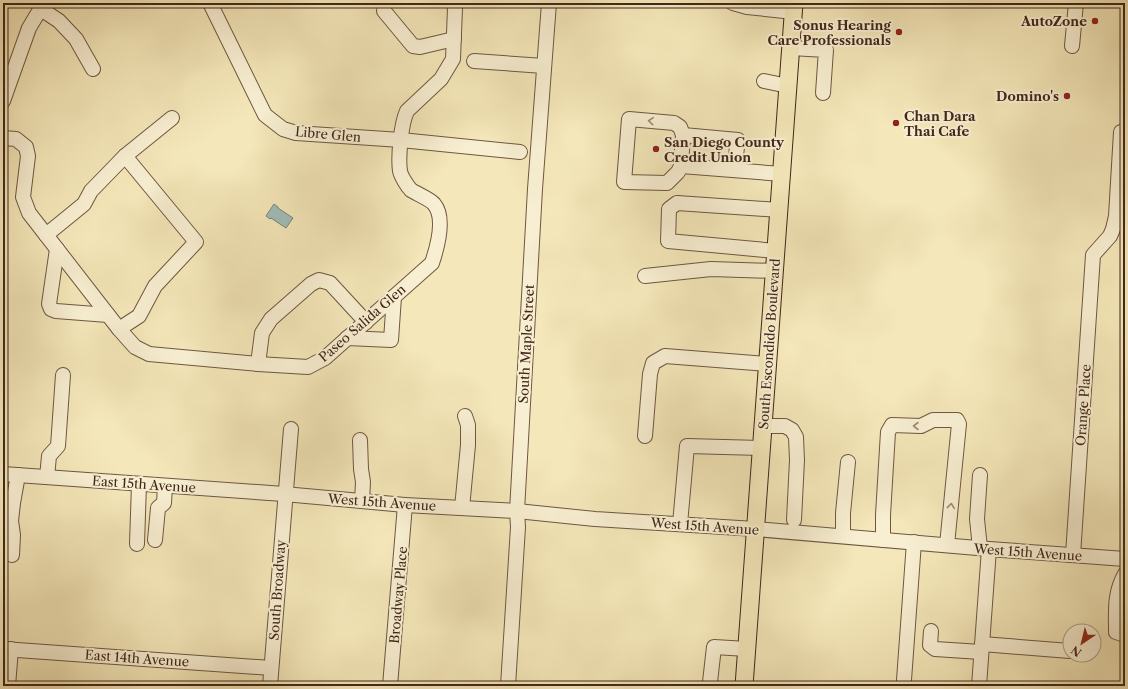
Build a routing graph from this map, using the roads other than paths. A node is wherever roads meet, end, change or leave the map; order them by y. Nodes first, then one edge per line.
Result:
1 (210, 3) edge
2 (453, 3) edge
3 (549, 3) edge
4 (733, 3) edge
5 (1076, 3) edge
6 (42, 6) edge
7 (794, 8) edge
8 (384, 11) dead end
9 (454, 39) junction
10 (1072, 46) dead end
11 (791, 48) junction
12 (474, 61) dead end
13 (544, 66) junction
14 (93, 69) dead end
15 (764, 81) dead end
16 (788, 86) junction
17 (822, 93) dead end
18 (3, 101) edge
19 (172, 118) dead end
20 (1121, 132) dead end
21 (683, 135) junction
22 (3, 138) edge
23 (401, 140) junction
24 (520, 152) dead end
25 (125, 156) junction
26 (681, 166) junction
27 (734, 170) junction
28 (782, 174) junction
29 (779, 210) junction
30 (46, 235) junction
31 (57, 249) junction
32 (776, 251) junction
33 (775, 271) junction
34 (644, 276) dead end
35 (394, 297) junction
36 (108, 315) junction
37 (366, 322) junction
38 (119, 329) junction
39 (347, 338) junction
40 (258, 364) junction
41 (767, 364) junction
42 (63, 375) dead end
43 (465, 416) dead end
44 (763, 426) junction
45 (291, 430) dead end
46 (645, 436) dead end
47 (360, 440) dead end
48 (761, 448) junction
49 (848, 462) dead end
50 (3, 474) edge
51 (18, 475) junction
52 (980, 475) dead end
53 (47, 478) junction
54 (139, 484) junction
55 (165, 486) junction
56 (284, 494) junction
57 (362, 501) junction
58 (406, 505) junction
59 (462, 508) junction
60 (517, 511) junction
61 (794, 520) dead end
62 (680, 524) junction
63 (755, 529) junction
64 (843, 536) junction
65 (155, 540) dead end
66 (883, 540) junction
67 (914, 542) junction
68 (137, 544) dead end
69 (947, 545) junction
70 (984, 549) junction
71 (12, 555) dead end
72 (1073, 555) junction
73 (1125, 559) edge
74 (1125, 574) edge
75 (931, 631) dead end
76 (1125, 635) edge
77 (982, 648) junction
78 (7, 649) edge
79 (747, 649) junction
80 (1062, 651) edge
81 (271, 668) junction
82 (904, 680) dead end
83 (710, 682) dead end
84 (8, 686) edge
85 (270, 686) edge
86 (390, 686) edge
87 (508, 686) edge
88 (744, 686) edge
89 (979, 686) edge

1 - 23 street, Libre Glen
2 - 9 street, Paseo Salida Glen
3 - 13 street, South Maple Street
4 - 7 street
5 - 10 street
6 - 14 street
6 - 18 street
7 - 11 main road, South Escondido Boulevard
8 - 9 street
9 - 23 street, Paseo Salida Glen
11 - 16 main road, South Escondido Boulevard
11 - 17 street
12 - 13 street
13 - 60 street, South Maple Street
15 - 16 street
16 - 28 main road, South Escondido Boulevard
19 - 25 street
20 - 72 street, Orange Place
21 - 26 street
21 -> 26 street
21 - 27 street
22 - 30 street, Paseo Salida Glen
23 - 24 street, Libre Glen
23 - 35 street, Paseo Salida Glen
25 - 30 street
25 - 38 street
26 - 27 street
27 - 28 street
28 - 29 main road, South Escondido Boulevard
29 - 32 main road, South Escondido Boulevard
29 - 32 street
30 - 31 street, Paseo Salida Glen
31 - 36 street, Paseo Salida Glen
31 - 36 street
32 - 33 main road, South Escondido Boulevard
33 - 34 street
33 - 41 main road, South Escondido Boulevard
35 - 37 street, Paseo Salida Glen
35 - 39 street
36 - 38 street, Paseo Salida Glen
37 - 39 street, Paseo Salida Glen
37 - 40 street
38 - 40 street, Paseo Salida Glen
39 - 40 street, Paseo Salida Glen
41 - 44 main road, South Escondido Boulevard
41 - 46 street
42 - 53 street
43 - 59 street
44 - 48 main road, South Escondido Boulevard
44 - 61 street
45 - 56 street, South Broadway
47 - 57 street
48 - 62 street
48 - 63 main road, South Escondido Boulevard
49 - 64 street
50 - 51 street, East 15th Avenue
51 - 53 street, East 15th Avenue
51 - 71 street
52 - 70 street
53 - 54 street, East 15th Avenue
54 - 55 street, East 15th Avenue
54 - 68 street
55 - 56 street, East 15th Avenue
55 - 65 street
56 - 57 street, West 15th Avenue
56 - 81 street, South Broadway
57 - 58 street, West 15th Avenue
58 - 59 street, West 15th Avenue
58 - 86 street, Broadway Place
59 - 60 street, West 15th Avenue
60 - 62 street, West 15th Avenue
60 - 87 street, South Maple Street
62 - 63 street, West 15th Avenue
63 - 64 street, West 15th Avenue
63 - 79 main road, South Escondido Boulevard
64 - 66 street, West 15th Avenue
66 - 67 street, West 15th Avenue
69 -> 66 street
67 - 69 street, West 15th Avenue
67 - 82 street
69 - 70 street, West 15th Avenue
70 - 72 street, West 15th Avenue
70 - 77 street
72 - 73 street, West 15th Avenue
74 - 76 street
75 - 77 street
77 - 80 street
77 - 89 street
78 - 81 street, East 14th Avenue
78 - 84 street
79 - 83 street
79 - 88 main road, South Escondido Boulevard
81 - 85 street, South Broadway

